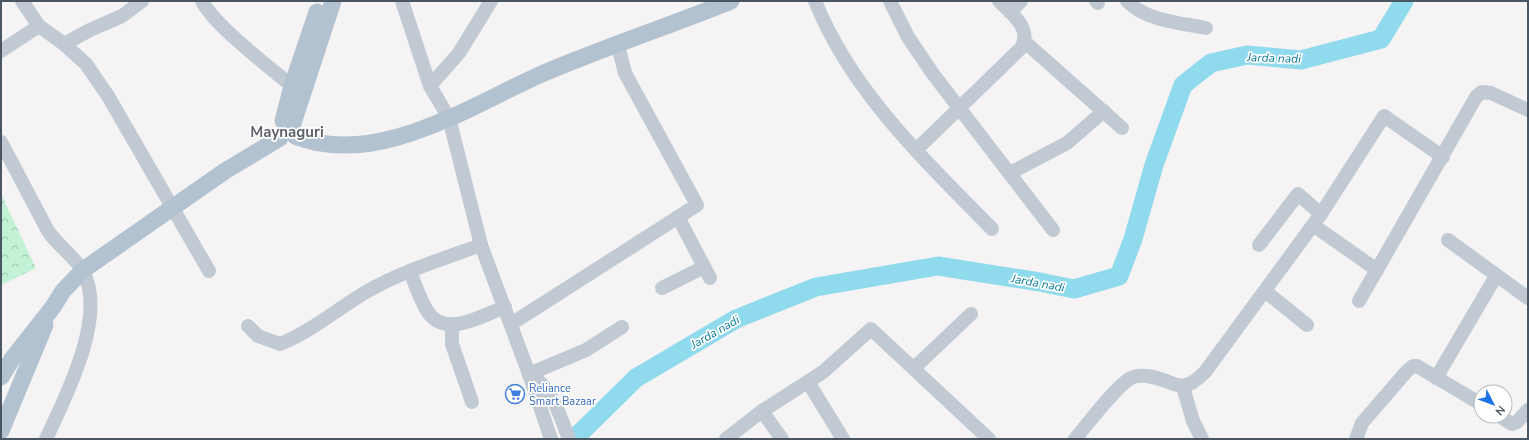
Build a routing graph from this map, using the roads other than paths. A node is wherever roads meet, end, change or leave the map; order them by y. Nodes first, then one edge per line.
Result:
1 (22, 1) edge
2 (142, 1) edge
3 (202, 1) edge
4 (321, 1) edge
5 (333, 1) edge
6 (402, 1) edge
7 (491, 1) edge
8 (731, 1) edge
9 (816, 1) edge
10 (890, 1) edge
11 (999, 1) edge
12 (1021, 1) edge
13 (1127, 1) edge
14 (1010, 12) junction
15 (39, 26) junction
16 (1206, 28) dead end
17 (1025, 42) junction
18 (64, 44) junction
19 (618, 45) junction
20 (1, 51) edge
21 (292, 86) junction
22 (430, 86) junction
23 (959, 108) junction
24 (1528, 110) edge
25 (1104, 111) junction
26 (449, 118) junction
27 (1122, 128) dead end
28 (288, 129) junction
29 (1, 142) edge
30 (916, 150) junction
31 (1442, 157) junction
32 (1010, 173) junction
33 (172, 208) junction
34 (678, 217) junction
35 (1317, 219) junction
36 (992, 229) dead end
37 (1053, 230) dead end
38 (1448, 240) dead end
39 (481, 245) junction
40 (1259, 245) dead end
41 (82, 270) junction
42 (1377, 270) junction
43 (209, 271) dead end
44 (410, 271) junction
45 (1496, 276) junction
46 (662, 288) dead end
47 (1265, 291) junction
48 (1528, 298) edge
49 (1359, 301) dead end
50 (53, 307) junction
51 (504, 307) junction
52 (971, 314) dead end
53 (452, 324) junction
54 (511, 324) junction
55 (1307, 325) dead end
56 (248, 326) dead end
57 (622, 327) dead end
58 (914, 368) junction
59 (530, 374) junction
60 (1, 377) edge
61 (1436, 378) junction
62 (808, 382) junction
63 (1183, 387) junction
64 (1473, 399) edge
65 (472, 402) dead end
66 (1528, 410) edge
67 (762, 411) junction
68 (1513, 424) edge
69 (1, 431) edge
70 (46, 439) edge
71 (552, 439) edge
72 (569, 439) edge
73 (726, 439) edge
74 (782, 439) edge
75 (843, 439) edge
76 (989, 439) edge
77 (1075, 439) edge
78 (1202, 439) edge
79 (1356, 439) edge

1 - 15 street
2 - 18 street
3 - 21 street
4 - 21 main road
5 - 28 main road
6 - 22 street
7 - 22 street
8 - 19 main road
9 - 30 street
10 - 23 street
11 - 14 street
12 - 14 street
13 - 16 street
14 - 17 street
15 - 18 street
15 - 20 street
17 - 23 street
17 - 25 street
18 - 33 street
19 - 26 main road
19 - 34 street
21 - 28 main road
22 - 26 street
23 - 30 street
23 - 32 street
24 - 31 street
25 - 27 street
25 - 32 street
26 - 28 main road
26 - 39 street
28 - 33 main road
29 - 41 street
30 - 36 street
31 - 35 street
31 - 42 street
32 - 37 street
33 - 41 main road
33 - 43 street
34 - 46 street
34 - 54 street
35 - 40 street
35 - 42 street
35 - 47 street
38 - 45 street
39 - 44 street
39 - 51 street
41 - 50 main road
41 - 70 street
42 - 49 street
44 - 53 street
44 - 56 street
45 - 48 street
45 - 61 street
47 - 55 street
47 - 63 street
50 - 60 main road
50 - 69 main road
51 - 53 street
51 - 54 street
52 - 58 street
53 - 65 street
54 - 59 street
57 - 59 street
58 - 62 street
58 - 76 street
59 - 71 street
59 - 72 street
61 - 64 street
61 - 79 street
62 - 67 street
62 - 75 street
63 - 77 street
63 - 78 street
66 - 68 street
67 - 73 street
67 - 74 street

